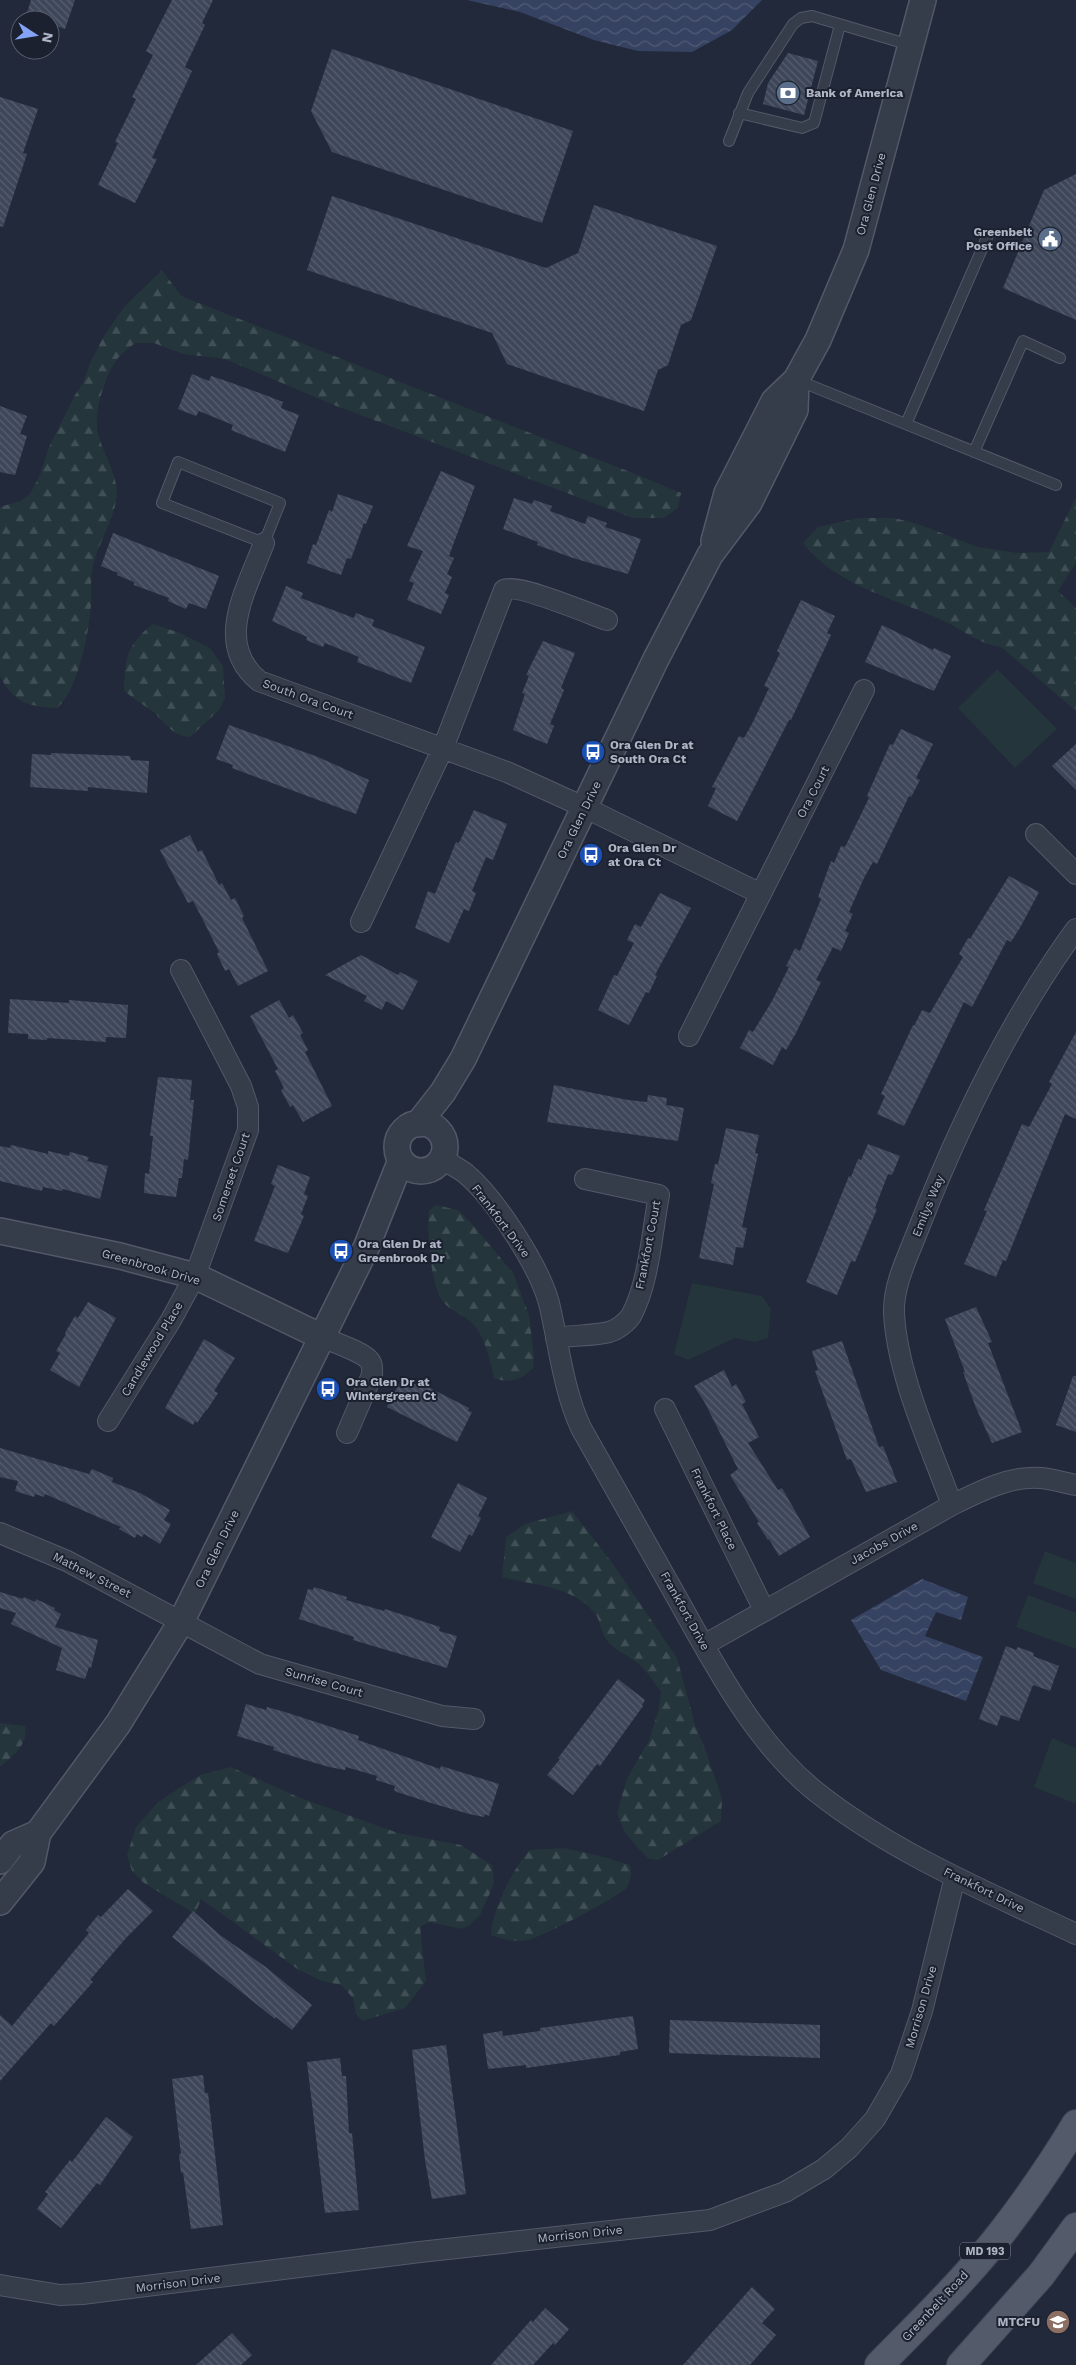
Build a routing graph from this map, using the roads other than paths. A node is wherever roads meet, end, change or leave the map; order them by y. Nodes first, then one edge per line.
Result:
1 (923, 0) edge
2 (840, 25) junction
3 (910, 45) junction
4 (738, 114) junction
5 (729, 141) dead end
6 (988, 235) dead end
7 (1060, 358) dead end
8 (796, 380) junction
9 (906, 424) junction
10 (974, 452) junction
11 (1056, 485) dead end
12 (264, 543) junction
13 (608, 620) dead end
14 (864, 690) dead end
15 (443, 748) junction
16 (586, 808) junction
17 (1036, 834) dead end
18 (1076, 874) edge
19 (761, 894) junction
20 (361, 922) dead end
21 (1076, 929) edge
22 (181, 970) dead end
23 (689, 1036) dead end
24 (429, 1128) junction
25 (443, 1159) junction
26 (411, 1166) junction
27 (585, 1179) dead end
28 (0, 1231) edge
29 (195, 1276) junction
30 (322, 1338) junction
31 (556, 1338) junction
32 (665, 1409) dead end
33 (108, 1421) dead end
34 (347, 1433) dead end
35 (1076, 1485) edge
36 (952, 1505) junction
37 (0, 1533) edge
38 (764, 1610) junction
39 (182, 1622) junction
40 (704, 1645) junction
41 (474, 1719) dead end
42 (38, 1833) junction
43 (0, 1860) edge
44 (955, 1878) junction
45 (0, 1902) edge
46 (1076, 1934) edge
47 (1076, 2124) edge
48 (1076, 2227) edge
49 (0, 2284) edge
50 (879, 2365) edge
51 (961, 2365) edge

1 - 3 street, Ora Glen Drive
2 - 3 lane
2 - 4 lane
2 - 4 lane
3 - 8 street, Ora Glen Drive
4 - 5 lane
6 - 9 lane
7 - 10 lane
8 - 9 lane
8 - 16 street, Ora Glen Drive
9 - 10 lane
10 - 11 lane
12 - 12 lane
12 - 15 street, South Ora Court
13 - 15 street
14 - 19 street, Ora Court
15 - 16 street, South Ora Court
15 - 20 street
16 - 19 street
16 - 24 street, Ora Glen Drive
17 - 18 street
19 - 23 street, Ora Court
21 - 36 street, Emilys Way
22 - 29 street, Somerset Court
24 - 25 street
24 - 26 street
25 - 26 street
25 - 31 street, Frankfort Drive
26 - 30 street, Ora Glen Drive
27 - 31 street, Frankfort Court
28 - 29 street, Greenbrook Drive
29 - 30 street, Greenbrook Drive
29 - 33 street, Candlewood Place
30 - 34 street
30 - 39 street, Ora Glen Drive
31 - 40 street, Frankfort Drive
32 - 38 street, Frankfort Place
35 - 36 street, Jacobs Drive
36 - 38 street, Jacobs Drive
37 - 39 street, Mathew Street
38 - 40 street, Jacobs Drive
39 - 41 street, Sunrise Court
39 - 42 street, Ora Glen Drive
40 - 44 street, Frankfort Drive
42 - 43 street, Ora Glen Drive
42 - 45 street, Ora Glen Drive
44 - 46 street, Frankfort Drive
44 - 49 street, Morrison Drive
47 - 50 main road, Greenbelt Road / MD 193
48 - 51 main road

